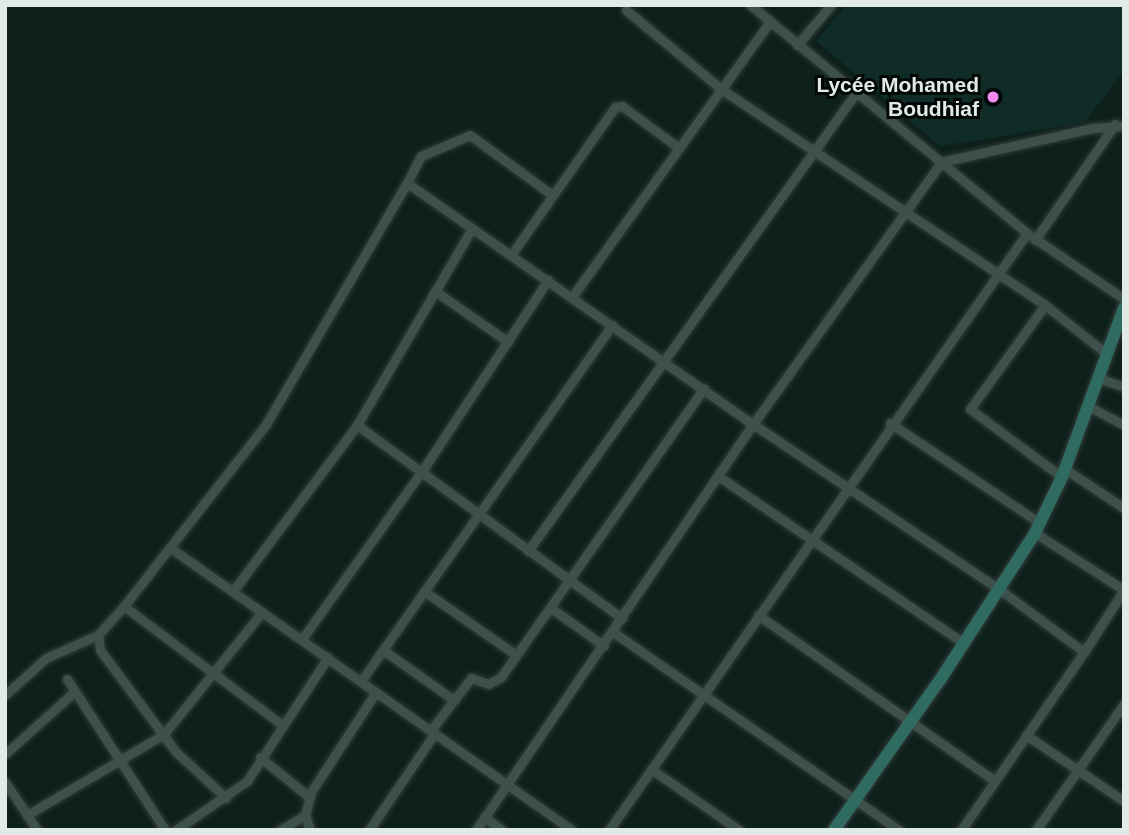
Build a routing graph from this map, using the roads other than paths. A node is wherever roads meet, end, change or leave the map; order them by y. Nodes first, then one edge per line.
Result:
1 (750, 5) edge
2 (831, 5) edge
3 (626, 10) dead end
4 (769, 23) junction
5 (797, 45) junction
6 (721, 89) junction
7 (855, 94) junction
8 (1119, 125) edge
9 (679, 148) junction
10 (814, 153) junction
11 (942, 162) junction
12 (407, 183) junction
13 (552, 195) junction
14 (904, 214) junction
15 (472, 228) junction
16 (1027, 233) junction
17 (1035, 240) junction
18 (511, 255) junction
19 (999, 274) junction
20 (548, 280) junction
21 (435, 291) junction
22 (572, 297) junction
23 (1045, 305) junction
24 (1123, 308) edge
25 (612, 324) junction
26 (508, 342) junction
27 (1107, 354) junction
28 (667, 361) junction
29 (1098, 378) junction
30 (1124, 387) edge
31 (704, 388) junction
32 (1088, 406) junction
33 (890, 423) junction
34 (753, 424) junction
35 (356, 425) junction
36 (1124, 425) edge
37 (422, 471) junction
38 (1063, 473) junction
39 (718, 476) junction
40 (846, 487) junction
41 (1124, 508) edge
42 (479, 513) junction
43 (1038, 528) junction
44 (810, 539) junction
45 (172, 549) junction
46 (528, 551) junction
47 (569, 583) junction
48 (999, 589) junction
49 (1124, 590) edge
50 (233, 591) junction
51 (424, 591) junction
52 (124, 606) junction
53 (551, 608) junction
54 (262, 612) junction
55 (758, 615) junction
56 (622, 618) junction
57 (613, 632) junction
58 (98, 635) junction
59 (302, 639) junction
60 (964, 643) junction
61 (604, 646) junction
62 (383, 650) junction
63 (1084, 652) junction
64 (516, 655) junction
65 (328, 657) junction
66 (214, 676) junction
67 (67, 679) dead end
68 (361, 681) junction
69 (74, 692) junction
70 (376, 692) junction
71 (701, 692) junction
72 (5, 695) edge
73 (454, 700) junction
74 (1124, 704) edge
75 (908, 722) junction
76 (281, 724) junction
77 (433, 732) junction
78 (164, 734) junction
79 (1026, 735) junction
80 (5, 754) edge
81 (261, 757) junction
82 (119, 761) junction
83 (651, 769) junction
84 (1077, 771) junction
85 (995, 781) junction
86 (5, 782) edge
87 (508, 784) junction
88 (309, 797) junction
89 (226, 798) junction
90 (855, 799) junction
91 (1124, 801) edge
92 (27, 815) junction
93 (304, 815) junction
94 (485, 817) junction
95 (964, 829) edge
96 (37, 830) edge
97 (165, 830) edge
98 (176, 830) edge
99 (280, 830) edge
100 (310, 830) edge
101 (369, 830) edge
102 (476, 830) edge
103 (502, 830) edge
104 (572, 830) edge
105 (609, 830) edge
106 (739, 830) edge
107 (834, 830) edge
108 (900, 830) edge
109 (1036, 830) edge

1 - 4 street
2 - 5 street
3 - 6 street
4 - 5 street
4 - 6 street
5 - 7 street
6 - 9 street
6 - 10 street
7 - 10 street
7 - 11 street
8 - 11 street
8 - 17 street
9 - 13 street
9 - 22 street
10 - 14 street
10 - 28 street
11 - 14 street
11 - 16 street
12 - 13 street
12 - 15 street
12 - 45 street
13 - 18 street
14 - 19 street
14 - 34 street
15 - 18 street
15 - 21 street
16 - 17 street
16 - 19 street
17 - 24 street
18 - 20 street
19 - 23 street
19 - 33 street
20 - 22 street
20 - 26 street
21 - 26 street
21 - 35 street
22 - 25 street
23 - 27 street
23 - 38 street
24 - 27 main road
25 - 28 street
25 - 42 street
26 - 37 street
27 - 29 main road
28 - 31 street
28 - 46 street
29 - 30 street
29 - 32 main road
31 - 34 street
31 - 47 street
32 - 36 street
32 - 38 main road
33 - 40 street
33 - 43 street
34 - 39 street
34 - 40 street
35 - 37 street
35 - 50 street
37 - 42 street
37 - 59 street
38 - 41 street
38 - 43 main road
39 - 44 street
39 - 56 street
40 - 44 street
40 - 48 street
42 - 46 street
42 - 51 street
43 - 48 main road
43 - 49 street
44 - 55 street
44 - 60 street
45 - 50 street
45 - 52 street
46 - 47 street
47 - 53 street
47 - 56 street
48 - 60 main road
48 - 63 street
49 - 63 street
50 - 54 street
51 - 62 street
51 - 64 street
52 - 58 street
52 - 66 street
53 - 61 street
53 - 64 street
54 - 59 street
54 - 66 street
55 - 71 street
55 - 75 street
56 - 57 street
57 - 61 street
57 - 71 street
58 - 72 street
58 - 78 street
59 - 65 street
60 - 75 main road
61 - 87 street
62 - 68 street
62 - 73 street
63 - 79 street
64 - 73 street
65 - 68 street
65 - 76 street
66 - 76 street
66 - 78 street
67 - 69 street
68 - 70 street
69 - 80 street
69 - 82 street
70 - 77 street
70 - 88 street
71 - 83 street
71 - 90 street
73 - 77 street
74 - 84 street
75 - 85 street
75 - 90 main road
76 - 81 street
77 - 87 street
77 - 101 street
78 - 82 street
78 - 89 street
79 - 84 street
79 - 85 street
81 - 88 street
81 - 89 street
82 - 92 street
82 - 97 street
83 - 105 street
83 - 106 street
84 - 91 street
84 - 109 street
85 - 95 street
86 - 92 street
87 - 94 street
87 - 104 street
88 - 93 street
89 - 98 street
90 - 107 main road
90 - 108 street
92 - 96 street
93 - 99 street
93 - 100 street
94 - 102 street
94 - 103 street

